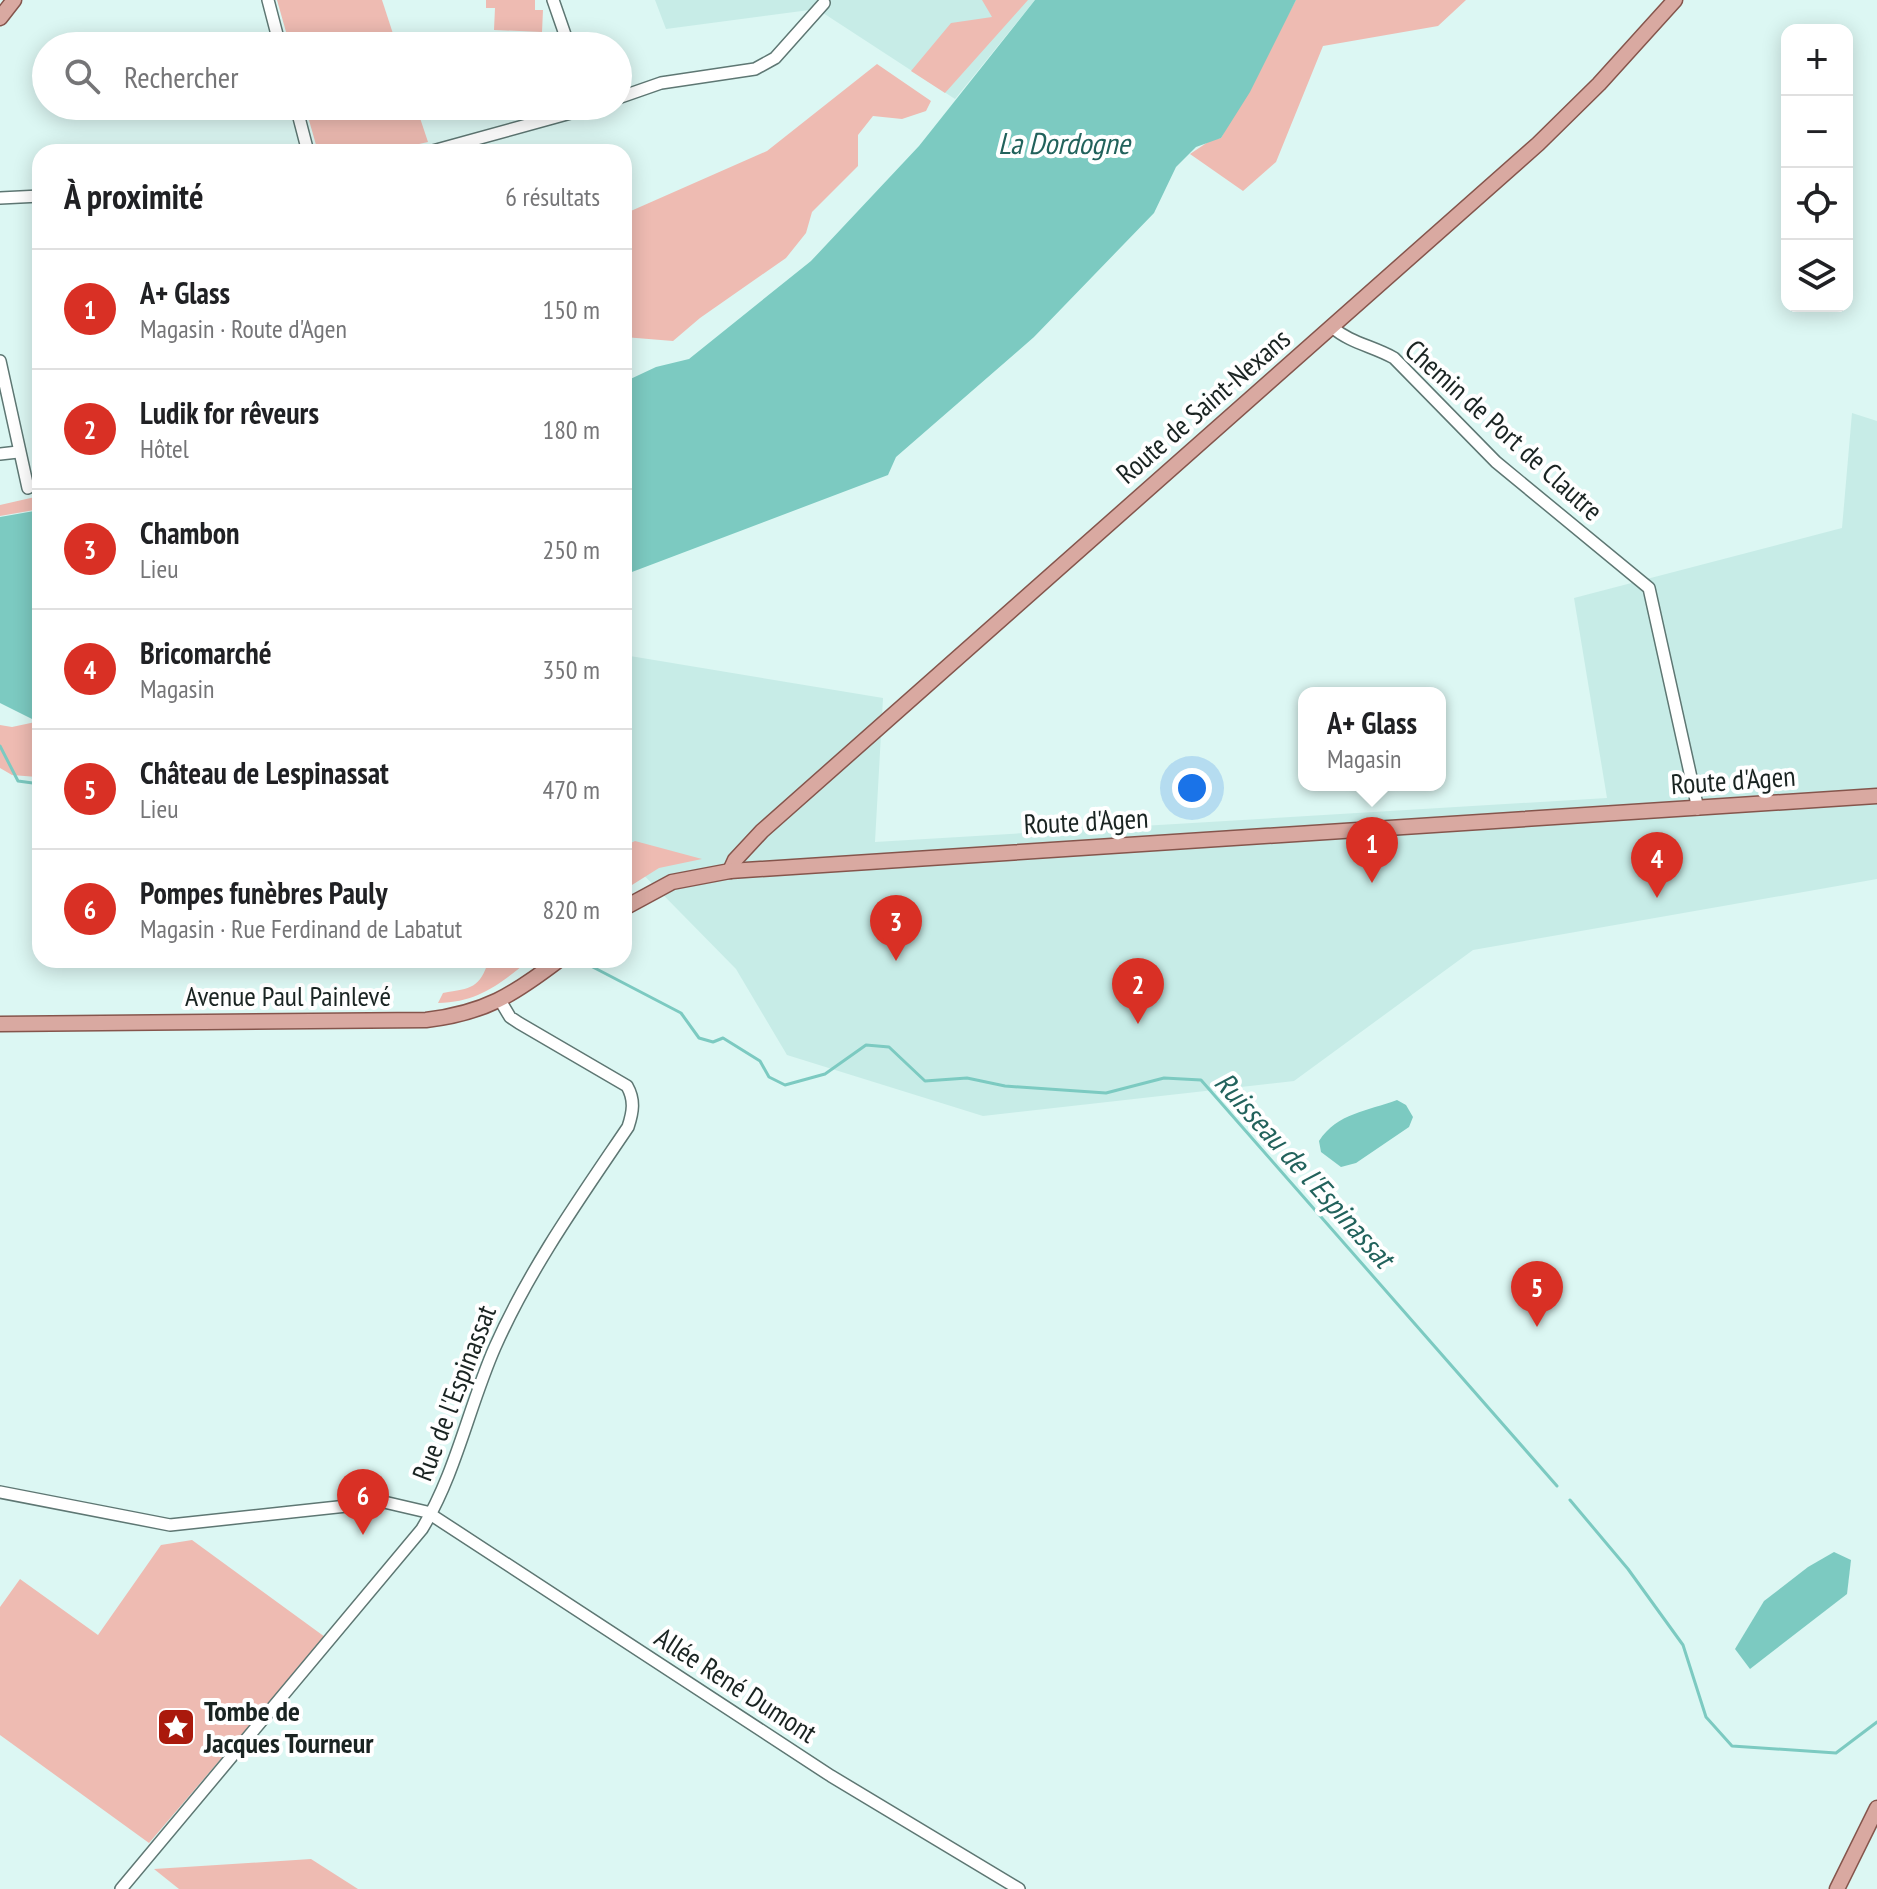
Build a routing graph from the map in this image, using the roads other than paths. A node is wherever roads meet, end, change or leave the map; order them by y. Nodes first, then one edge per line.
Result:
1 (14, 0) edge
2 (268, 0) edge
3 (553, 0) edge
4 (1675, 0) edge
5 (824, 3) dead end
6 (0, 18) edge
7 (276, 32) edge
8 (564, 32) edge
9 (632, 93) edge
10 (300, 120) edge
11 (549, 120) edge
12 (306, 144) edge
13 (461, 144) edge
14 (32, 196) edge
15 (0, 198) edge
16 (1332, 327) junction
17 (0, 361) edge
18 (18, 452) junction
19 (0, 454) edge
20 (28, 488) dead end
21 (1877, 796) edge
22 (1698, 809) junction
23 (753, 844) junction
24 (772, 869) junction
25 (735, 871) junction
26 (632, 904) edge
27 (548, 968) edge
28 (501, 1002) junction
29 (0, 1024) edge
30 (0, 1492) edge
31 (431, 1514) junction
32 (1877, 1808) edge
33 (1877, 1823) edge
34 (121, 1889) edge
35 (1019, 1889) edge
36 (1837, 1889) edge
37 (1845, 1889) edge

1 - 6 main road
2 - 7 street
3 - 8 street
4 - 16 main road, Route de Saint-Nexans
5 - 9 street
10 - 12 street
11 - 13 street
14 - 15 street
16 - 22 street, Chemin de Port de Clautre
16 - 23 main road, Route de Saint-Nexans
17 - 18 street
18 - 19 street
18 - 20 street
21 - 22 main road, Route d'Agen
22 - 24 main road, Route d'Agen
23 - 24 main road
23 - 25 main road, Route de Saint-Nexans
24 - 25 main road, Route d'Agen
25 - 26 main road
27 - 28 main road, Avenue Paul Painlevé
28 - 29 main road, Avenue Paul Painlevé
28 - 31 street, Rue de l'Espinassat
30 - 31 street, Allée René Dumont
31 - 34 street, Rue de l'Espinassat
31 - 35 street, Allée René Dumont
32 - 36 main road
33 - 37 main road

